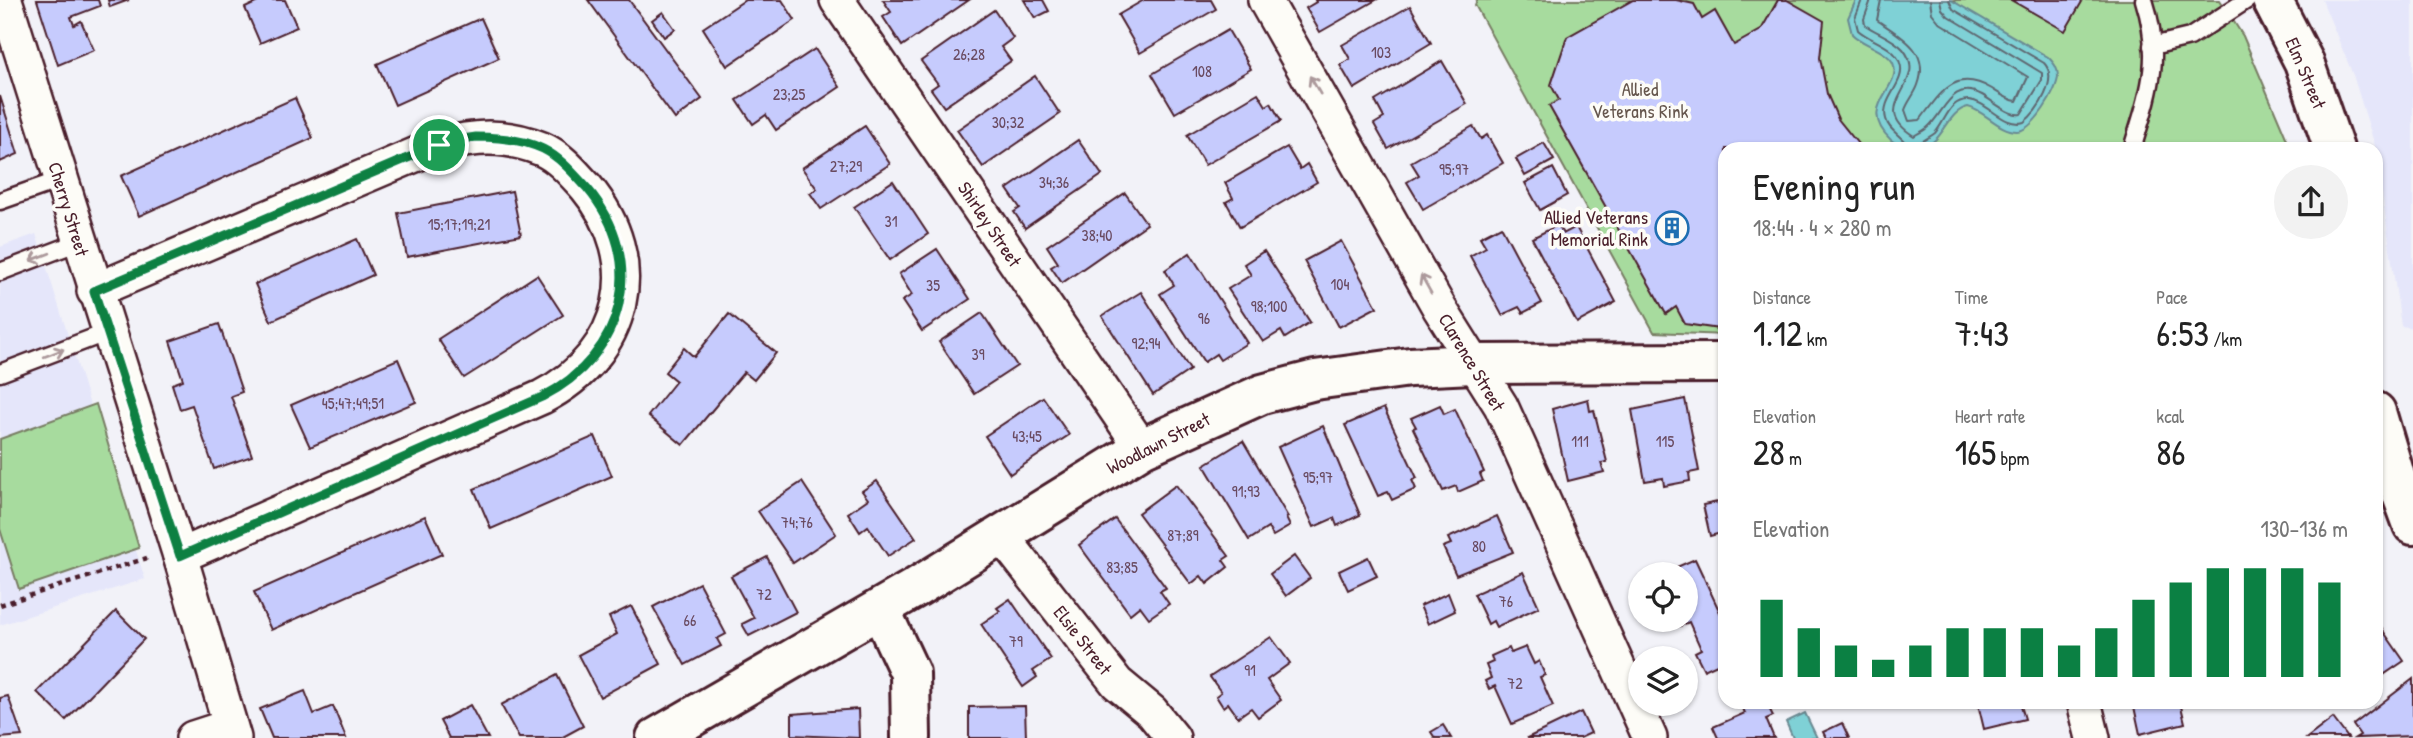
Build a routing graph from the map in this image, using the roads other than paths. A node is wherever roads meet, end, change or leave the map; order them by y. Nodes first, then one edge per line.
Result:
1 (5, 0) edge
2 (837, 0) edge
3 (1265, 0) edge
4 (2144, 0) edge
5 (2267, 1) edge
6 (2152, 46) junction
7 (2134, 142) edge
8 (2331, 142) edge
9 (60, 180) junction
10 (0, 201) edge
11 (79, 242) junction
12 (0, 272) edge
13 (94, 291) junction
14 (108, 332) junction
15 (1718, 363) edge
16 (1473, 364) junction
17 (0, 373) edge
18 (2383, 436) edge
19 (1142, 448) junction
20 (2413, 525) edge
21 (1001, 535) junction
22 (166, 556) junction
23 (880, 609) junction
24 (2086, 709) edge
25 (232, 732) edge
26 (193, 738) edge
27 (656, 738) edge
28 (911, 738) edge
29 (1172, 738) edge
30 (1650, 738) edge
31 (2093, 738) edge

1 - 9 street, Cherry Street
2 - 19 street, Shirley Street
16 -> 3 street, Clarence Street
4 - 6 lane
5 - 6 lane
5 - 8 street, Elm Street
6 - 7 lane
9 - 10 lane
9 - 11 street, Cherry Street
11 -> 12 lane
11 - 13 street, Cherry Street
13 - 14 street, Cherry Street
13 - 22 street
17 -> 14 lane
14 - 22 street, Cherry Street
15 - 16 street, Woodlawn Street
16 - 19 street, Woodlawn Street
16 - 30 street, Clarence Street
18 - 20 street
19 - 21 street, Woodlawn Street
21 - 23 street, Woodlawn Street
21 - 29 street, Elsie Street
22 - 25 street, Cherry Street
23 - 27 street, Woodlawn Street
23 - 28 street
24 - 31 street
25 - 26 street

